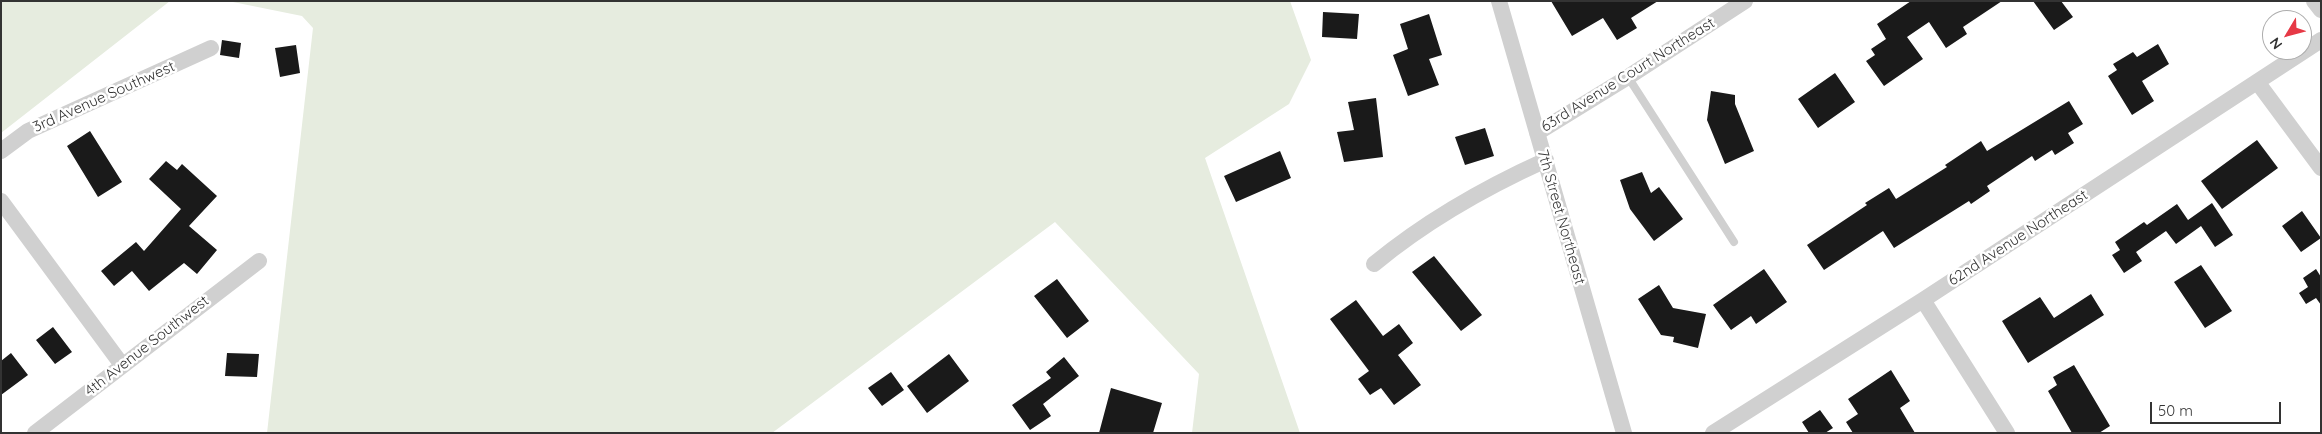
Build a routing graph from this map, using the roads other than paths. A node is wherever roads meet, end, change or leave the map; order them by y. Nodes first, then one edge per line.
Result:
1 (1498, 1) edge
2 (1745, 1) edge
3 (2314, 1) edge
4 (2321, 10) edge
5 (2321, 40) edge
6 (211, 48) dead end
7 (1628, 77) junction
8 (2258, 83) junction
9 (1537, 133) junction
10 (1, 151) edge
11 (1546, 160) junction
12 (2321, 168) edge
13 (1, 201) edge
14 (1734, 242) dead end
15 (259, 261) dead end
16 (1374, 264) dead end
17 (1922, 300) junction
18 (122, 365) junction
19 (35, 433) edge
20 (1624, 433) edge
21 (1713, 433) edge
22 (2007, 433) edge

1 - 9 street, 7th Street Northeast
2 - 7 street, 63rd Avenue Court Northeast
3 - 4 street
5 - 8 street, 62nd Avenue Northeast
6 - 10 street, 3rd Avenue Southwest
7 - 9 street, 63rd Avenue Court Northeast
7 - 14 lane
8 - 12 street
8 - 17 street, 62nd Avenue Northeast
9 - 11 street, 7th Street Northeast
11 - 16 street
11 - 20 street, 7th Street Northeast
13 - 18 street
15 - 18 street, 4th Avenue Southwest
17 - 21 street, 62nd Avenue Northeast
17 - 22 street
18 - 19 street, 4th Avenue Southwest

